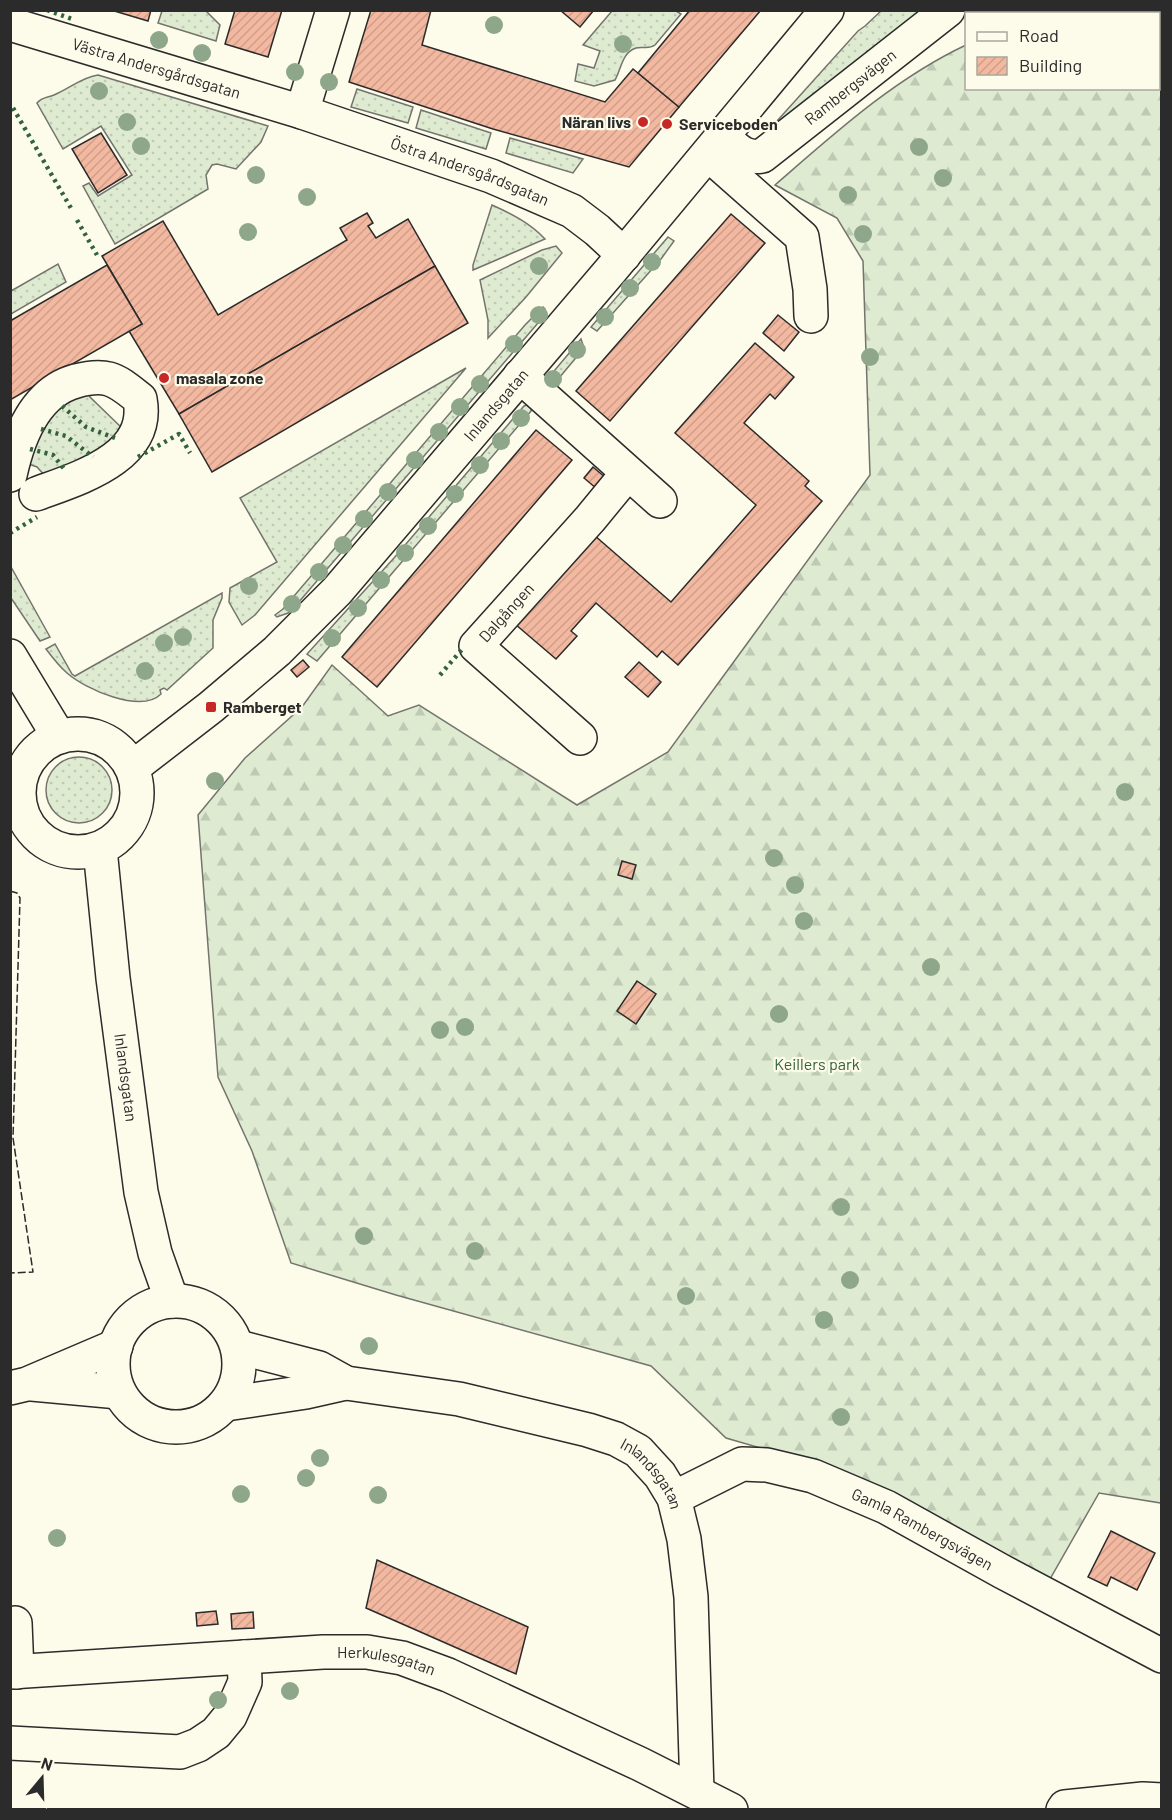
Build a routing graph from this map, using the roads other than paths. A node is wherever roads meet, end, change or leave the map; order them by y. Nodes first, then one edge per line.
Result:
1 (333, 10) edge
2 (827, 10) edge
3 (948, 10) edge
4 (10, 24) edge
5 (302, 112) junction
6 (715, 145) junction
7 (624, 255) junction
8 (811, 316) dead end
9 (520, 376) junction
10 (627, 474) junction
11 (660, 501) dead end
12 (10, 656) edge
13 (59, 737) junction
14 (580, 738) dead end
15 (132, 768) junction
16 (17, 818) edge
17 (100, 849) junction
18 (172, 1301) junction
19 (116, 1346) junction
20 (238, 1347) junction
21 (346, 1383) junction
22 (19, 1386) edge
23 (119, 1392) junction
24 (226, 1404) junction
25 (674, 1498) junction
26 (15, 1623) dead end
27 (1161, 1656) edge
28 (244, 1657) junction
29 (14, 1672) edge
30 (10, 1743) edge
31 (697, 1791) junction
32 (1161, 1800) edge
33 (731, 1809) edge
34 (1063, 1809) edge

1 - 5 street
2 - 6 street, Inlandsgatan
3 - 6 street, Rambergsvägen
4 - 5 street, Västra Andersgårdsgatan
5 - 7 street, Östra Andersgårdsgatan
6 - 7 street, Inlandsgatan
6 - 8 street
7 - 9 street, Inlandsgatan
9 - 10 street
9 - 15 street, Inlandsgatan
10 - 11 street
10 - 14 street, Dalgången
12 - 13 street
13 - 15 street
13 - 16 street
15 - 17 street
16 - 17 street
17 - 18 street, Inlandsgatan
18 - 19 street
18 - 20 street
19 - 22 street
19 - 23 street
20 - 21 street, Inlandsgatan
20 - 24 street
21 - 24 street, Inlandsgatan
21 - 25 street, Inlandsgatan
22 - 23 street
23 - 24 street
25 - 27 street, Gamla Rambergsvägen
25 - 31 street, Inlandsgatan
26 - 29 street
28 - 29 street, Herkulesgatan
28 - 30 street
28 - 31 street, Herkulesgatan
31 - 33 street, Herkulesgatan
32 - 34 street

